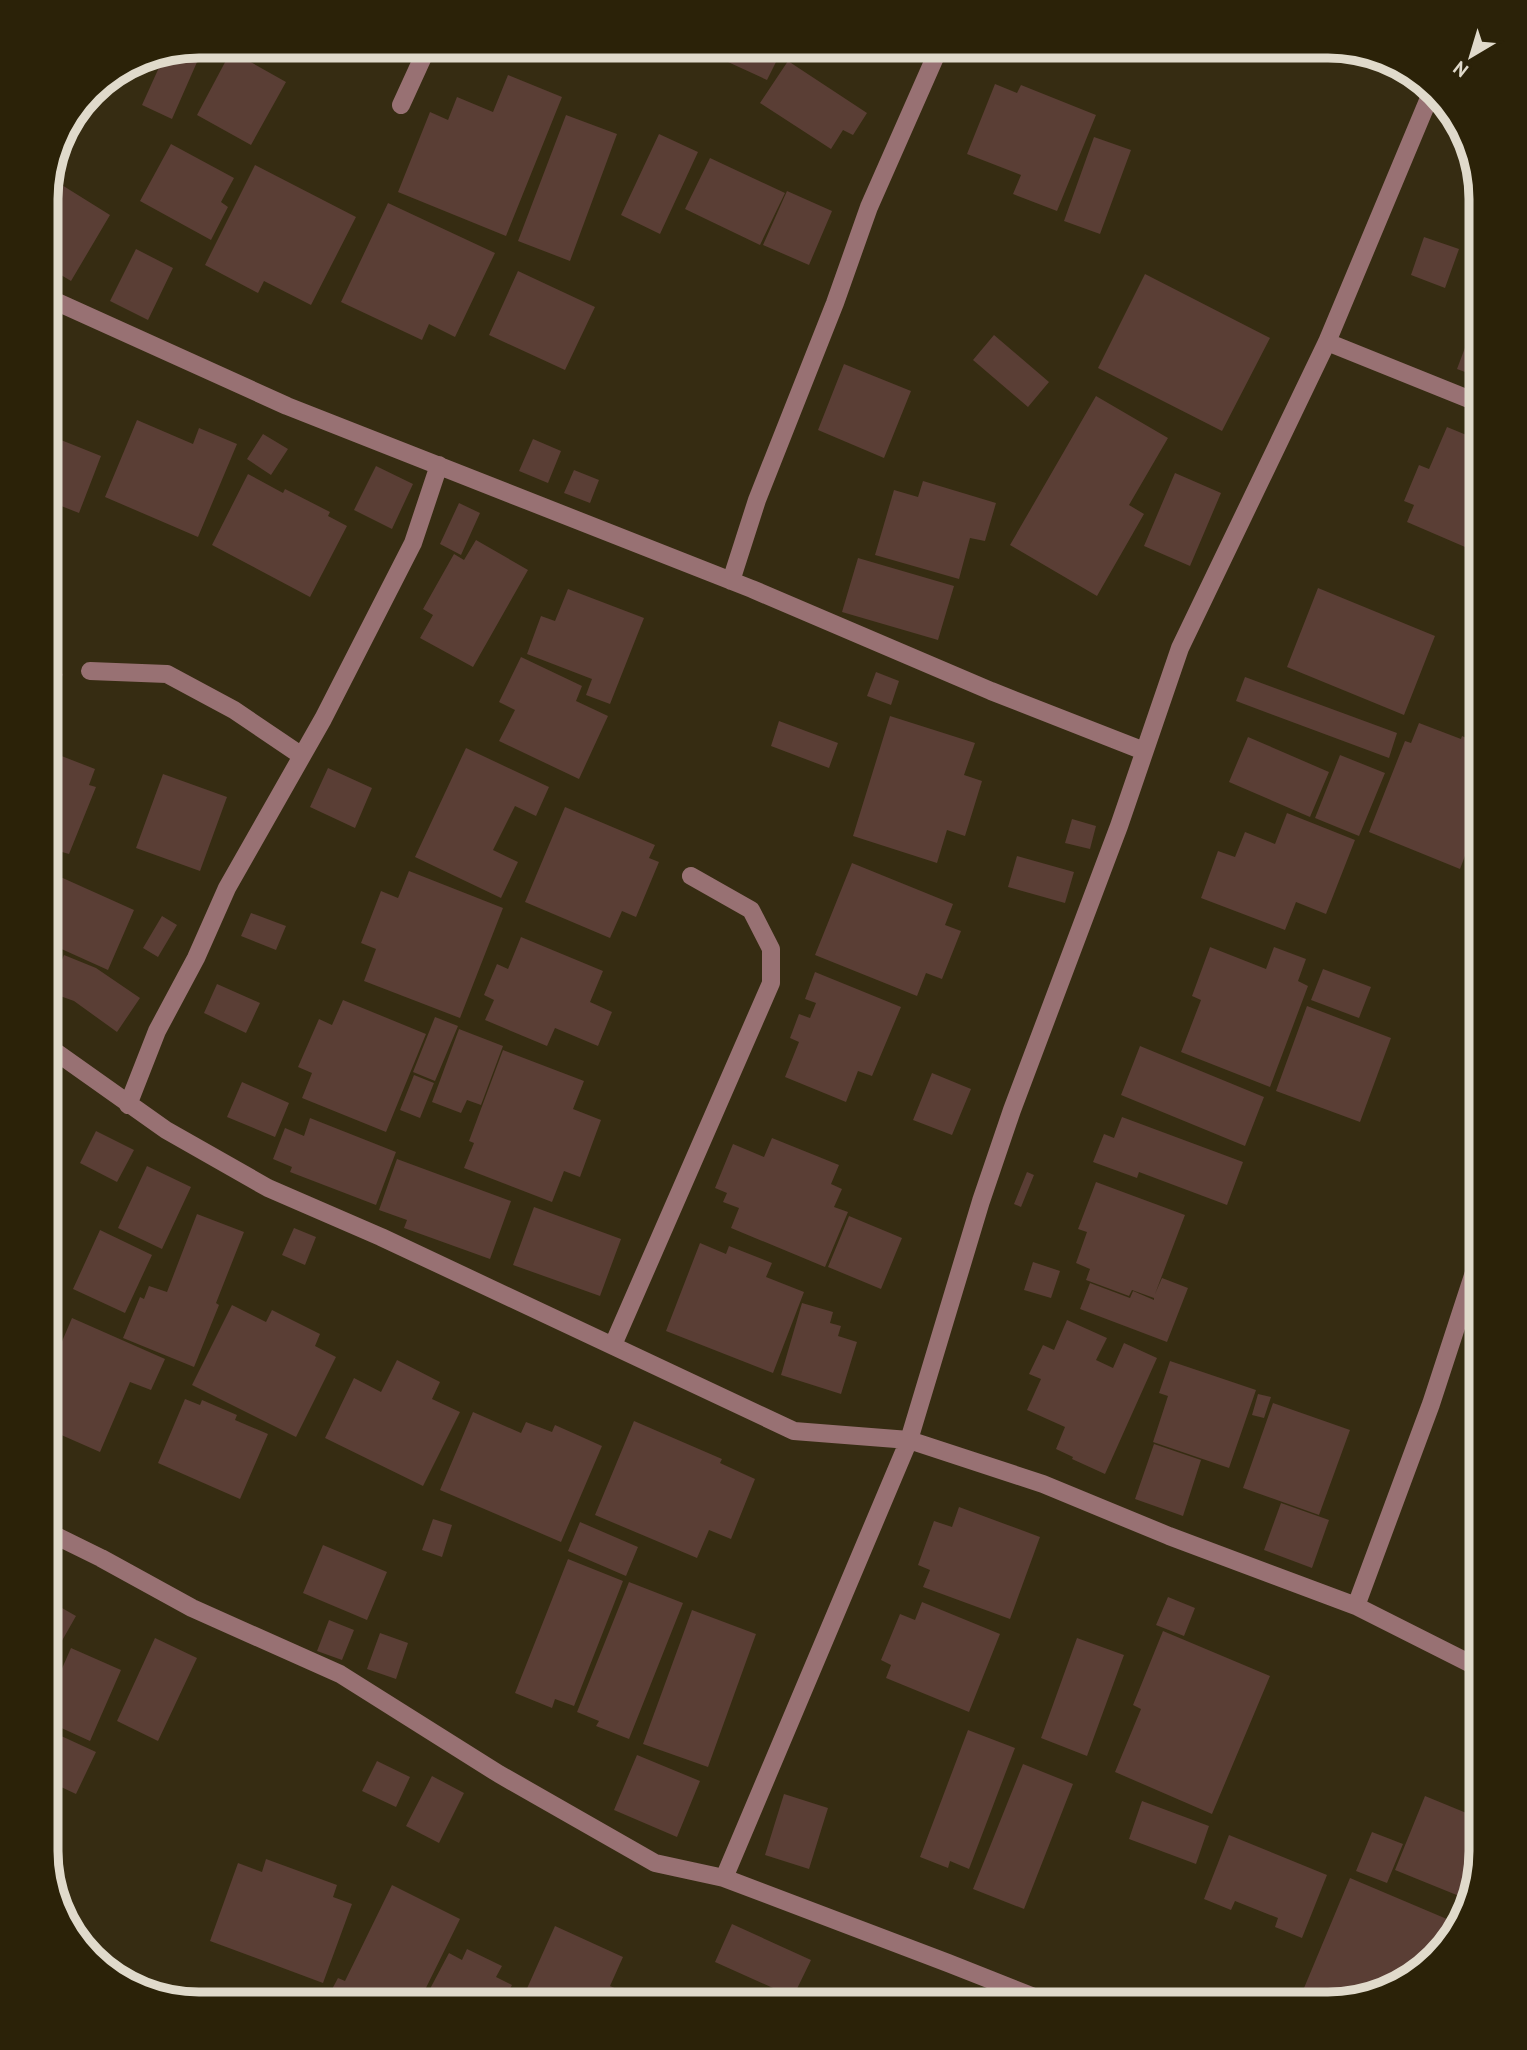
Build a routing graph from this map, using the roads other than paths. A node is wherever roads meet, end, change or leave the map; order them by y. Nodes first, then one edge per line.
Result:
1 (423, 58) edge
2 (935, 58) edge
3 (1428, 100) edge
4 (401, 105) dead end
5 (58, 302) edge
6 (1327, 342) junction
7 (1469, 399) edge
8 (439, 465) junction
9 (731, 581) junction
10 (90, 671) dead end
11 (1144, 751) junction
12 (302, 756) junction
13 (691, 876) dead end
14 (58, 1054) edge
15 (128, 1105) junction
16 (1469, 1290) edge
17 (613, 1345) junction
18 (909, 1440) junction
19 (58, 1537) edge
20 (1356, 1606) junction
21 (1469, 1662) edge
22 (724, 1878) junction
23 (1022, 1992) edge

1 - 4 street
2 - 9 street
3 - 6 street
5 - 8 street
6 - 7 street
6 - 11 street
8 - 9 street
8 - 12 street
9 - 11 street
10 - 12 street
11 - 18 street
12 - 15 street
13 - 17 street
14 - 15 street
15 - 17 street
16 - 20 street
17 - 18 street
18 - 20 street
18 - 22 street
19 - 22 street
20 - 21 street
22 - 23 street

